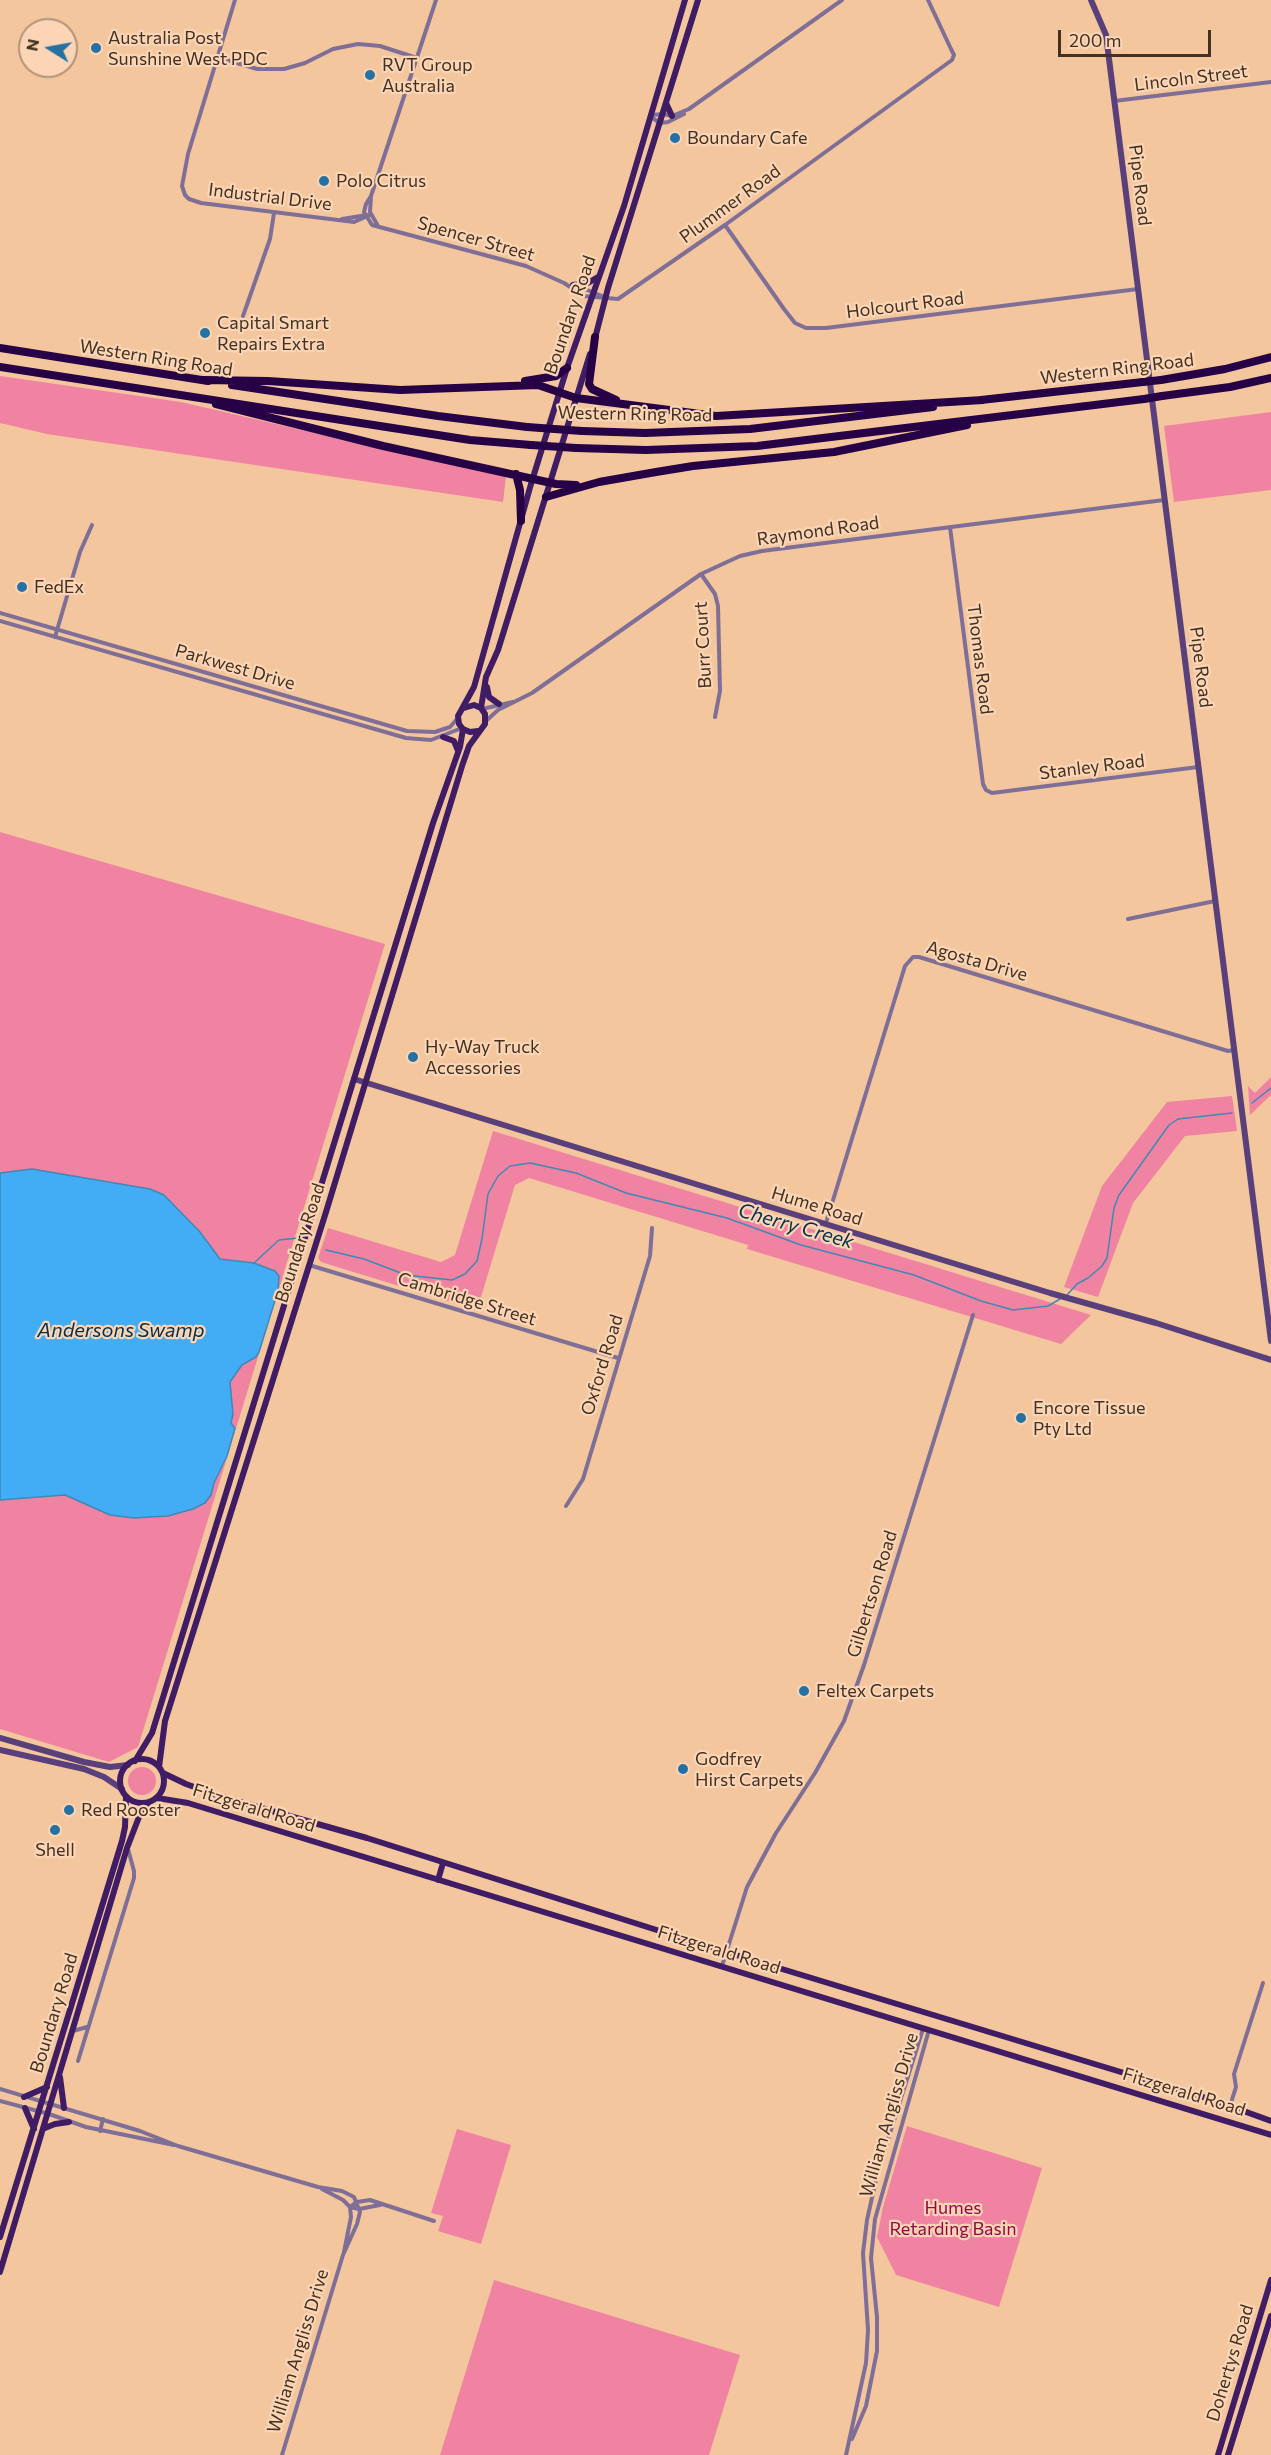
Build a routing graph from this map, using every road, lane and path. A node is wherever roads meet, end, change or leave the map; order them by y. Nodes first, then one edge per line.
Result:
1 (235, 0) edge
2 (436, 0) edge
3 (685, 0) edge
4 (698, 0) edge
5 (842, 0) edge
6 (928, 0) edge
7 (1091, 0) edge
8 (217, 57) junction
9 (417, 58) junction
10 (1271, 82) edge
11 (1114, 101) junction
12 (666, 103) junction
13 (663, 114) junction
14 (650, 116) junction
15 (670, 119) junction
16 (659, 126) junction
17 (274, 213) junction
18 (367, 216) junction
19 (725, 225) junction
20 (600, 275) junction
21 (564, 283) junction
22 (573, 285) junction
23 (1138, 289) junction
24 (593, 295) junction
25 (605, 298) junction
26 (243, 316) dead end
27 (595, 337) junction
28 (0, 348) edge
29 (1271, 357) edge
30 (0, 367) edge
31 (567, 368) junction
32 (1271, 378) edge
33 (204, 380) junction
34 (467, 387) junction
35 (168, 392) junction
36 (560, 393) junction
37 (576, 399) junction
38 (983, 400) junction
39 (628, 405) junction
40 (1006, 416) junction
41 (516, 474) junction
42 (533, 478) junction
43 (599, 482) junction
44 (551, 483) junction
45 (546, 497) junction
46 (1165, 500) junction
47 (521, 521) junction
48 (92, 525) dead end
49 (950, 527) junction
50 (701, 574) junction
51 (0, 613) edge
52 (0, 621) edge
53 (58, 629) junction
54 (55, 637) junction
55 (486, 677) junction
56 (516, 701) junction
57 (499, 704) junction
58 (464, 708) junction
59 (482, 709) junction
60 (337, 711) junction
61 (458, 716) junction
62 (715, 717) dead end
63 (334, 718) junction
64 (486, 721) junction
65 (463, 729) junction
66 (478, 731) junction
67 (443, 737) junction
68 (459, 752) junction
69 (1199, 767) junction
70 (989, 792) joint
71 (1215, 901) junction
72 (1128, 919) dead end
73 (1234, 1050) junction
74 (354, 1079) junction
75 (365, 1082) junction
76 (826, 1224) junction
77 (652, 1228) dead end
78 (298, 1262) junction
79 (308, 1265) junction
80 (973, 1315) dead end
81 (1271, 1341) edge
82 (618, 1358) junction
83 (1271, 1360) edge
84 (566, 1506) dead end
85 (0, 1738) edge
86 (0, 1750) edge
87 (135, 1761) junction
88 (128, 1765) junction
89 (161, 1770) junction
90 (122, 1789) junction
91 (126, 1796) junction
92 (157, 1798) junction
93 (149, 1802) junction
94 (127, 1848) junction
95 (443, 1863) junction
96 (438, 1880) junction
97 (726, 1952) junction
98 (722, 1966) junction
99 (1263, 1983) dead end
100 (930, 2014) junction
101 (88, 2027) junction
102 (926, 2029) junction
103 (73, 2031) junction
104 (78, 2061) dead end
105 (909, 2067) junction
106 (918, 2070) junction
107 (60, 2077) junction
108 (47, 2087) junction
109 (0, 2089) edge
110 (24, 2097) junction
111 (0, 2101) edge
112 (43, 2103) junction
113 (51, 2105) junction
114 (1230, 2107) junction
115 (25, 2108) junction
116 (64, 2108) junction
117 (40, 2112) junction
118 (49, 2114) junction
119 (103, 2120) junction
120 (1271, 2121) edge
121 (69, 2122) junction
122 (45, 2128) junction
123 (34, 2130) junction
124 (100, 2131) junction
125 (1271, 2135) edge
126 (178, 2146) junction
127 (878, 2171) junction
128 (887, 2173) junction
129 (318, 2187) junction
130 (357, 2202) junction
131 (380, 2205) junction
132 (350, 2207) junction
133 (359, 2209) junction
134 (434, 2221) dead end
135 (0, 2237) edge
136 (343, 2255) junction
137 (0, 2269) edge
138 (1271, 2280) edge
139 (1270, 2288) edge
140 (876, 2314) junction
141 (867, 2315) junction
142 (1271, 2316) edge
143 (1253, 2338) junction
144 (1263, 2341) junction
145 (866, 2363) junction
146 (875, 2364) junction
147 (1235, 2397) junction
148 (1245, 2400) junction
149 (850, 2442) junction
150 (282, 2455) edge
151 (846, 2455) edge
152 (1218, 2455) edge
153 (1228, 2455) edge

1 - 8 street, Industrial Drive
2 - 9 street
3 - 14 main road, Boundary Road
4 - 12 main road, Boundary Road
5 - 15 street
6 - 19 street, Plummer Road
7 - 11 street, Pipe Road
8 - 9 street
8 - 17 street, Industrial Drive
9 - 18 street
10 - 11 street, Lincoln Street
11 - 23 street, Pipe Road
12 - 13 main road, Boundary Road
12 - 15 main road
13 - 14 street
13 - 15 street
13 - 16 main road, Boundary Road
14 - 16 street
14 - 20 main road, Boundary Road
15 - 16 main road
16 - 25 main road, Boundary Road
17 - 18 street, Industrial Drive
17 - 26 street
18 - 21 street, Spencer Street
19 - 23 street, Holcourt Road
19 - 25 street, Plummer Road
20 - 22 main road
20 - 24 main road, Boundary Road
21 - 22 street, Spencer Street
21 - 24 street, Spencer Street
22 - 24 street, Spencer Street
23 - 46 street, Pipe Road
24 - 25 street
24 - 31 main road, Boundary Road
25 - 27 main road, Boundary Road
27 - 37 main road, Boundary Road
27 - 39 highway
28 - 33 highway, Western Ring Road
29 - 38 highway, Western Ring Road, bridge
30 - 35 highway, Western Ring Road
31 - 34 highway
31 - 36 main road, Boundary Road
32 - 40 highway, Western Ring Road, bridge
33 - 34 highway
33 - 38 highway, Western Ring Road, bridge
34 - 36 highway
35 - 40 highway, Western Ring Road, bridge
35 - 41 highway
36 - 37 highway
36 - 42 main road, Boundary Road
37 - 39 highway
37 - 44 main road, Boundary Road
38 - 39 highway
40 - 43 highway
41 - 42 highway
41 - 47 highway
42 - 44 highway
42 - 47 main road, Boundary Road
43 - 44 highway
43 - 45 highway
44 - 45 main road, Boundary Road
45 - 55 main road, Boundary Road
46 - 49 street, Raymond Road
46 - 69 street, Pipe Road
47 - 58 main road, Boundary Road
48 - 53 street
49 - 50 street, Raymond Road
49 - 70 street, Thomas Road
50 - 56 street, Raymond Road
50 - 62 street, Burr Court
51 - 53 street, Parkwest Drive
52 - 54 street, Parkwest Drive
53 - 54 street
53 - 60 street, Parkwest Drive
54 - 63 street, Parkwest Drive
55 - 57 main road
55 - 59 main road, Boundary Road
56 - 57 street, Raymond Road
56 - 64 street, Raymond Road
57 - 59 street, Raymond Road
58 - 59 main road
58 - 61 main road
59 - 64 main road
60 - 61 street, Parkwest Drive
60 - 63 street
61 - 65 main road
63 - 67 street, Parkwest Drive
64 - 66 main road
65 - 66 main road
65 - 67 street, Parkwest Drive
65 - 68 main road, Boundary Road
66 - 75 main road, Boundary Road
67 - 68 main road
68 - 74 main road, Boundary Road
69 - 70 street, Stanley Road
69 - 71 street, Pipe Road
71 - 72 street
71 - 73 street, Pipe Road
73 - 76 street, Agosta Drive
73 - 81 street, Pipe Road
74 - 75 street, Hume Road
74 - 78 main road, Boundary Road
75 - 76 street, Hume Road
75 - 79 main road, Boundary Road
76 - 83 street, Hume Road
77 - 82 street, Oxford Road
78 - 79 main road
78 - 87 main road, Boundary Road
79 - 82 street, Cambridge Street
79 - 89 main road, Boundary Road
80 - 97 street, Gilbertson Road
82 - 84 street, Oxford Road
85 - 88 street
86 - 90 street
87 - 88 main road
87 - 89 main road
88 - 90 main road
89 - 92 main road
89 - 95 main road, Fitzgerald Road
90 - 91 main road
91 - 93 main road
91 - 108 main road, Boundary Road
92 - 93 main road
92 - 96 main road, Fitzgerald Road
93 - 94 main road, Boundary Road
94 - 101 street, Boundary Road
94 - 103 main road, Boundary Road
95 - 96 main road
95 - 97 main road, Fitzgerald Road
96 - 98 main road, Fitzgerald Road
97 - 98 street, Gilbertson Road
97 - 100 main road, Fitzgerald Road
98 - 102 main road, Fitzgerald Road
99 - 114 street
100 - 102 main road, William Angliss Drive
100 - 114 main road, Fitzgerald Road
101 - 103 street, Boundary Road
101 - 104 street, Boundary Road
102 - 105 street, William Angliss Drive
102 - 106 street, William Angliss Drive
102 - 125 main road, Fitzgerald Road
103 - 107 main road, Boundary Road
105 - 106 street
105 - 127 street, William Angliss Drive
106 - 128 street, William Angliss Drive
107 - 113 main road, Boundary Road
107 - 116 main road
108 - 110 main road
108 - 112 main road, Boundary Road
109 - 110 street
110 - 112 street
111 - 115 street
112 - 113 street
112 - 117 main road, Boundary Road
113 - 116 street
113 - 118 main road, Boundary Road
114 - 120 main road, Fitzgerald Road
115 - 117 street
115 - 123 main road
116 - 119 street
117 - 118 street
117 - 123 main road, Boundary Road
118 - 121 street
118 - 122 main road, Boundary Road
119 - 124 street
119 - 126 street
121 - 122 main road
121 - 124 street
122 - 137 main road, Boundary Road
123 - 135 main road, Boundary Road
124 - 126 street
126 - 129 street
127 - 128 street
127 - 141 street, William Angliss Drive
128 - 140 street, William Angliss Drive
129 - 130 street
129 - 132 street
130 - 131 street
130 - 132 street
130 - 133 street
131 - 133 street
131 - 134 street
132 - 133 street
132 - 136 street, William Angliss Drive
133 - 136 street, William Angliss Drive
136 - 150 street, William Angliss Drive
138 - 139 main road, Dohertys Road
139 - 143 main road, Dohertys Road
140 - 141 street
140 - 146 street, William Angliss Drive
141 - 145 street, William Angliss Drive
142 - 144 main road, Dohertys Road
143 - 144 main road
143 - 147 main road, Dohertys Road
144 - 148 main road, Dohertys Road
145 - 146 street
145 - 149 street, William Angliss Drive
146 - 149 street, William Angliss Drive
147 - 148 main road
147 - 152 main road, Dohertys Road
148 - 153 main road, Dohertys Road
149 - 151 street, William Angliss Drive

